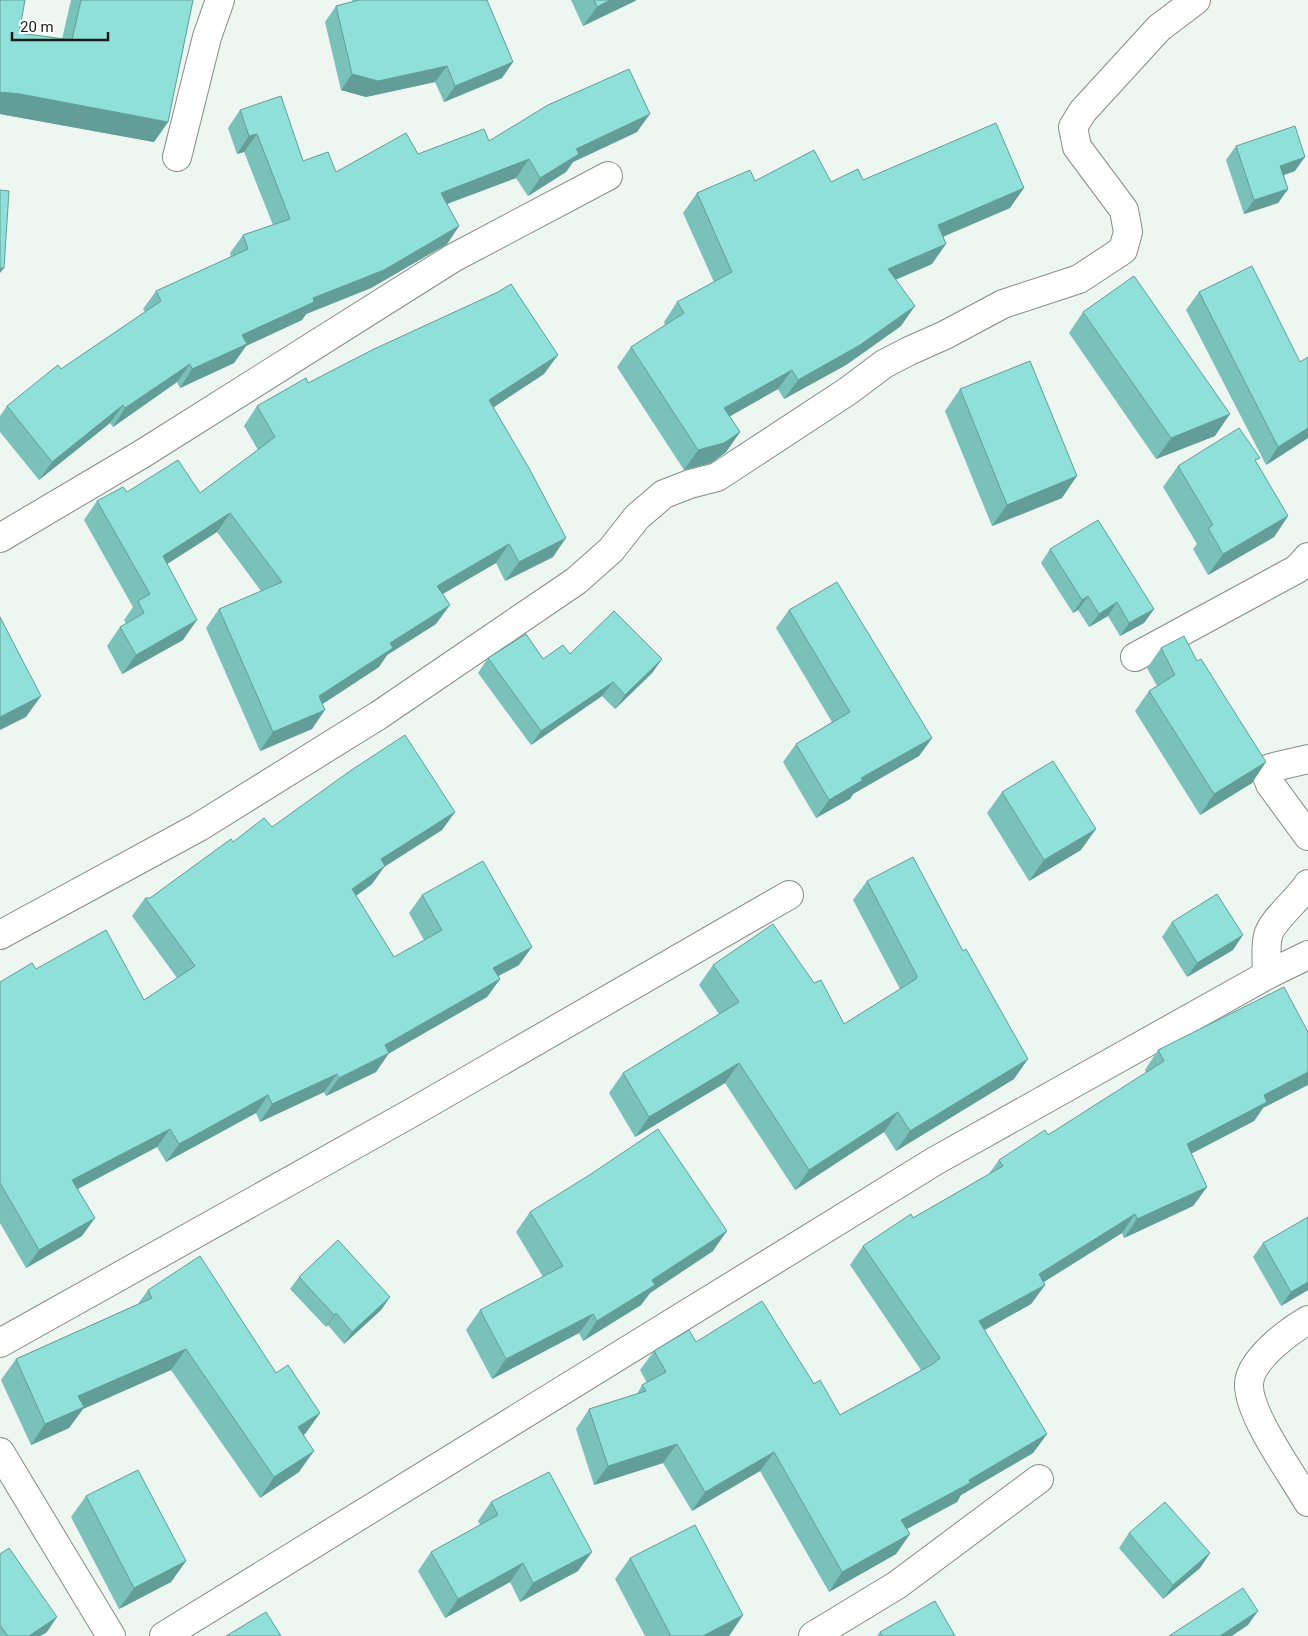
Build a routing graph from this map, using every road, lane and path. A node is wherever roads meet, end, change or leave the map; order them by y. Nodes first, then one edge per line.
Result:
1 (243, 0) edge
2 (1196, 0) edge
3 (218, 4) edge
4 (177, 157) dead end
5 (608, 176) dead end
6 (0, 538) edge
7 (1308, 557) edge
8 (1135, 657) dead end
9 (1308, 759) edge
10 (1308, 836) edge
11 (1308, 884) edge
12 (789, 895) dead end
13 (0, 935) edge
14 (1308, 955) edge
15 (1267, 975) junction
16 (1308, 1320) edge
17 (0, 1343) edge
18 (0, 1452) edge
19 (1039, 1479) dead end
20 (1308, 1502) edge
21 (111, 1636) edge
22 (164, 1636) edge
23 (813, 1636) edge

1 - 3 street
2 - 13 street
3 - 4 street
5 - 6 street
7 - 8 street
9 - 10 street
11 - 15 street
12 - 17 street
14 - 15 street
15 - 22 street
16 - 20 street
18 - 21 street
19 - 23 street

